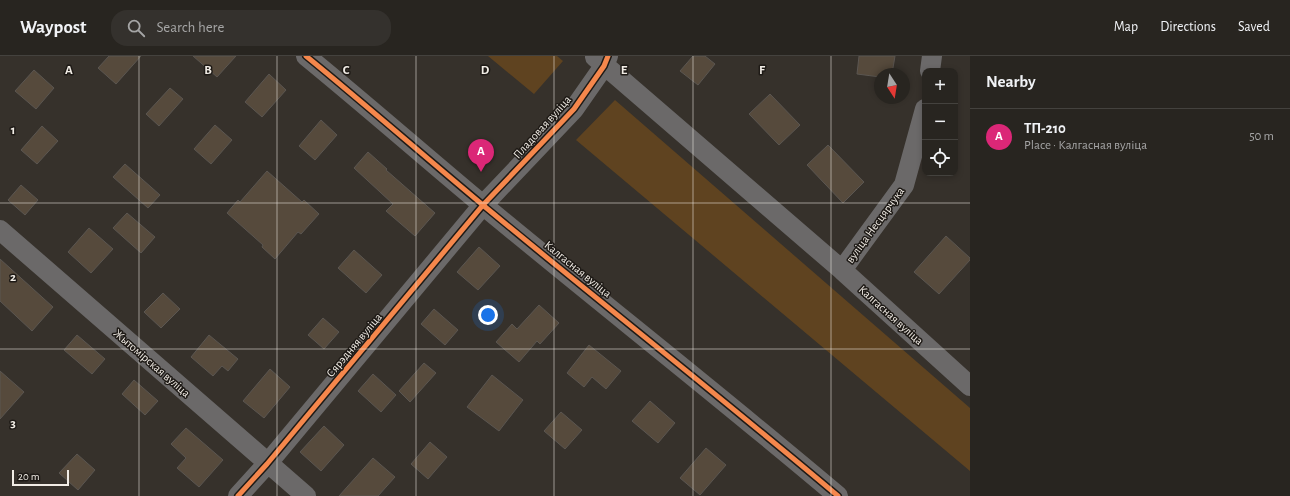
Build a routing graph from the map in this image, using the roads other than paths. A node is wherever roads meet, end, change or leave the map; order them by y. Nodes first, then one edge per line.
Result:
1 (306, 56) edge
2 (932, 56) edge
3 (602, 59) edge
4 (930, 68) edge
5 (922, 120) edge
6 (483, 205) junction
7 (0, 230) edge
8 (842, 270) junction
9 (970, 386) edge
10 (267, 464) junction
11 (238, 496) edge
12 (306, 496) edge
13 (838, 496) edge

1 - 6 street, Калгасная вуліца
2 - 4 street
3 - 6 street, Пладовая вуліца
3 - 8 street, Калгасная вуліца
5 - 8 street, вуліца Несцярчука
6 - 10 street, Сярэдняя вуліца
6 - 13 street, Калгасная вуліца
7 - 10 street, Жытомірская вуліца
8 - 9 street, Калгасная вуліца
10 - 11 street, Сярэдняя вуліца
10 - 12 street, Жытомірская вуліца

